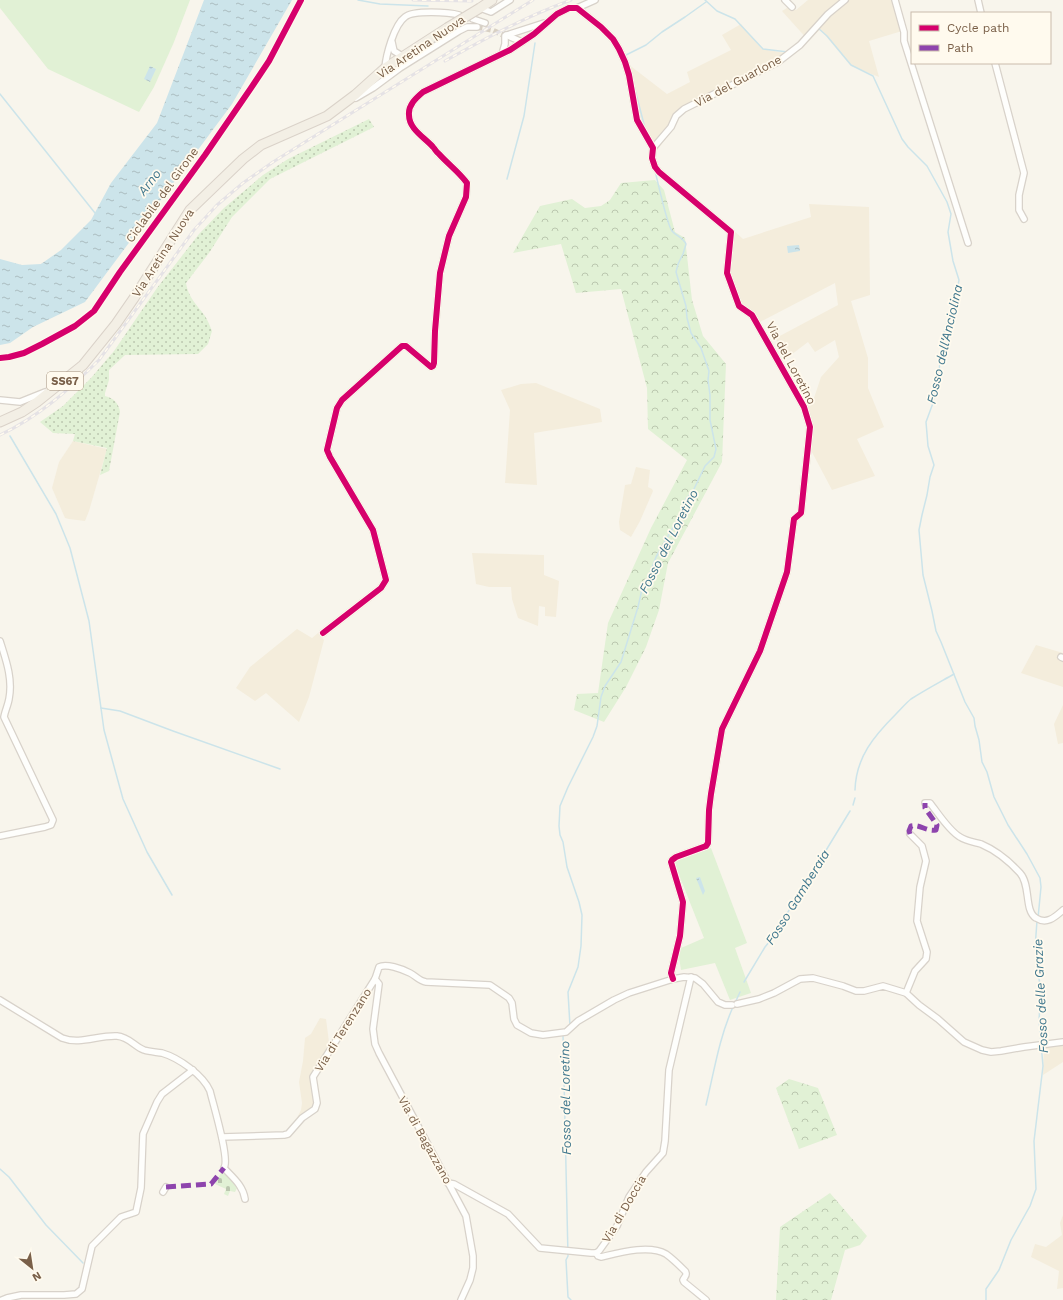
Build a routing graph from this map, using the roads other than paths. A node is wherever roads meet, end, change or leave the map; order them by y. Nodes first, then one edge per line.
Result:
1 (492, 0) edge
2 (510, 0) edge
3 (594, 0) edge
4 (785, 0) edge
5 (845, 0) edge
6 (895, 0) edge
7 (978, 0) edge
8 (792, 7) dead end
9 (480, 8) junction
10 (577, 8) junction
11 (981, 12) edge
12 (459, 14) dead end
13 (473, 19) dead end
14 (548, 22) junction
15 (485, 23) dead end
16 (477, 27) tunnel mouth
17 (506, 35) junction
18 (392, 39) junction
19 (522, 42) junction
20 (510, 50) junction
21 (502, 54) junction
22 (402, 56) junction
23 (911, 63) edge
24 (911, 64) edge
25 (995, 64) edge
26 (385, 68) junction
27 (341, 106) junction
28 (653, 148) junction
29 (1024, 219) dead end
30 (968, 243) dead end
31 (58, 386) junction
32 (0, 400) edge
33 (0, 422) edge
34 (323, 633) dead end
35 (0, 641) edge
36 (925, 803) dead end
37 (910, 834) dead end
38 (0, 836) edge
39 (1063, 910) edge
40 (691, 977) junction
41 (375, 979) junction
42 (673, 979) junction
43 (906, 993) junction
44 (0, 1000) edge
45 (1063, 1042) edge
46 (193, 1070) junction
47 (222, 1137) junction
48 (448, 1183) junction
49 (245, 1199) dead end
50 (128, 1211) dead end
51 (121, 1218) junction
52 (596, 1253) junction
53 (47, 1295) junction
54 (61, 1295) junction
55 (2, 1300) edge
56 (53, 1300) edge
57 (56, 1300) edge
58 (461, 1300) edge
59 (706, 1300) edge

1 - 9 main road, Via Aretina Nuova
2 - 9 street, Via Aretina Nuova
3 - 10 street
4 - 8 street
5 - 28 street, Via del Guarlone
6 - 23 street
7 - 11 street
9 - 22 main road, Via Aretina Nuova, bridge
10 - 14 street
10 - 28 street, Via del Loretino
12 - 18 street
13 - 15 street
14 - 17 street
14 - 19 street
16 - 27 street
17 - 19 street
17 - 20 street
17 - 21 street
18 - 22 street
18 - 26 street
19 - 20 street
20 - 21 street
21 - 34 street
22 - 26 main road, Via Aretina Nuova
24 - 30 street
25 - 29 street
26 - 27 main road, Via Aretina Nuova
27 - 31 main road, Via Aretina Nuova / SS67
28 - 42 street, Via del Loretino
31 - 32 street
31 - 33 main road, Via Aretina Nuova / SS67
35 - 38 street
36 - 39 street
37 - 43 street
40 - 42 street
40 - 43 street
40 - 52 street, Via di Doccia
41 - 42 street
41 - 47 street, Via di Terenzano
41 - 48 street, Via di Bagazzano
43 - 45 street
44 - 46 street
46 - 47 street
46 - 51 street
47 - 49 street
48 - 52 street, Via di Doccia
48 - 58 street, Via di Bagazzano
50 - 51 street
51 - 54 street
52 - 59 street
53 - 54 street
53 - 55 street
53 - 56 street
54 - 57 street

